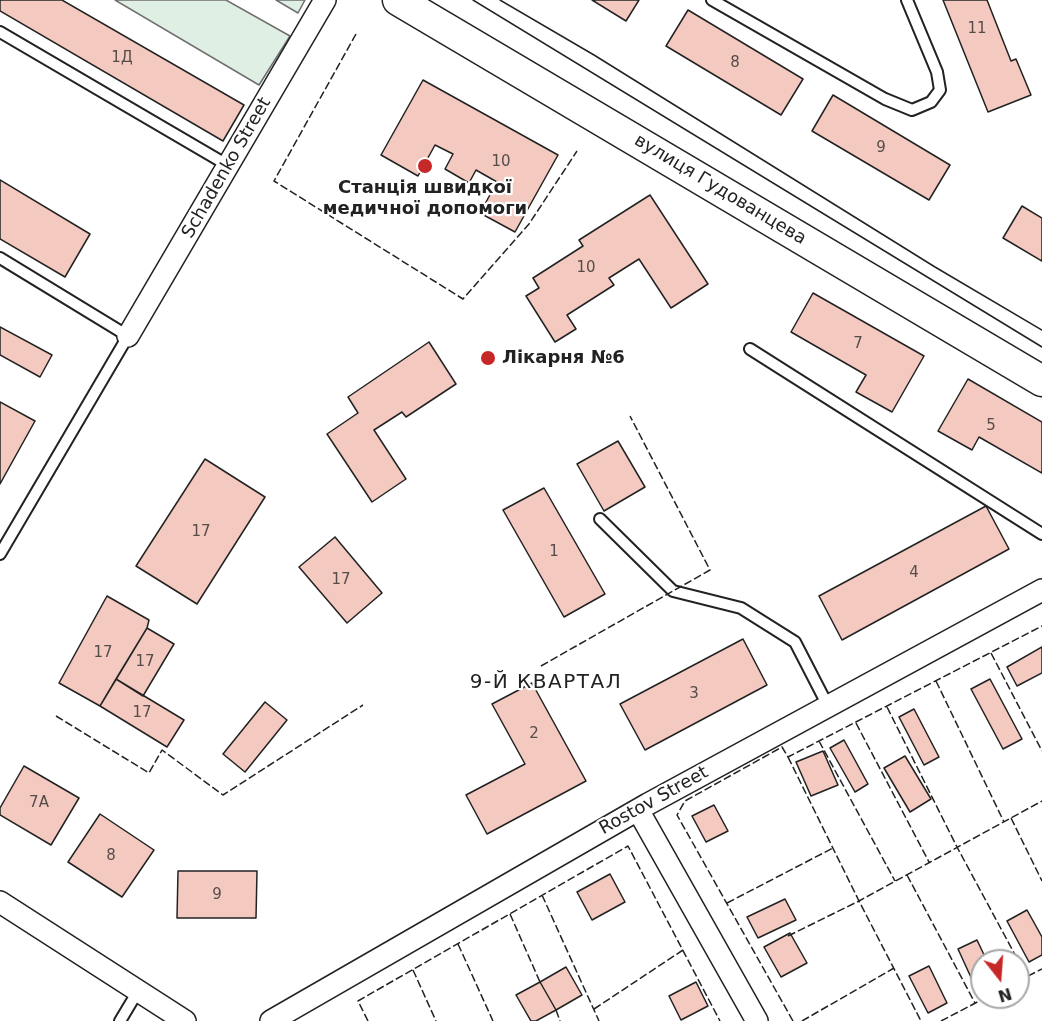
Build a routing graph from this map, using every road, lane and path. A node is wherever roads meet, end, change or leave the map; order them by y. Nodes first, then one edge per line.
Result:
1 (325, 0) edge
2 (398, 0) edge
3 (712, 0) edge
4 (908, 0) edge
5 (0, 32) edge
6 (229, 166) junction
7 (0, 258) edge
8 (128, 336) junction
9 (750, 349) dead end
10 (1042, 381) edge
11 (600, 519) dead end
12 (1042, 534) edge
13 (0, 554) edge
14 (1042, 590) edge
15 (828, 706) junction
16 (638, 810) junction
17 (0, 902) edge
18 (138, 991) junction
19 (120, 1021) edge
20 (185, 1021) edge
21 (271, 1021) edge
22 (757, 1021) edge

1 - 6 street, Schadenko Street
2 - 10 street, вулиця Гудованцева
3 - 4 lane
5 - 6 lane
6 - 8 street, Schadenko Street
7 - 8 lane
8 - 13 lane
9 - 12 lane
11 - 15 lane
14 - 15 street, Rostov Street
15 - 16 street, Rostov Street
16 - 21 street, Rostov Street
16 - 22 street
17 - 18 street
18 - 19 lane
18 - 20 street

